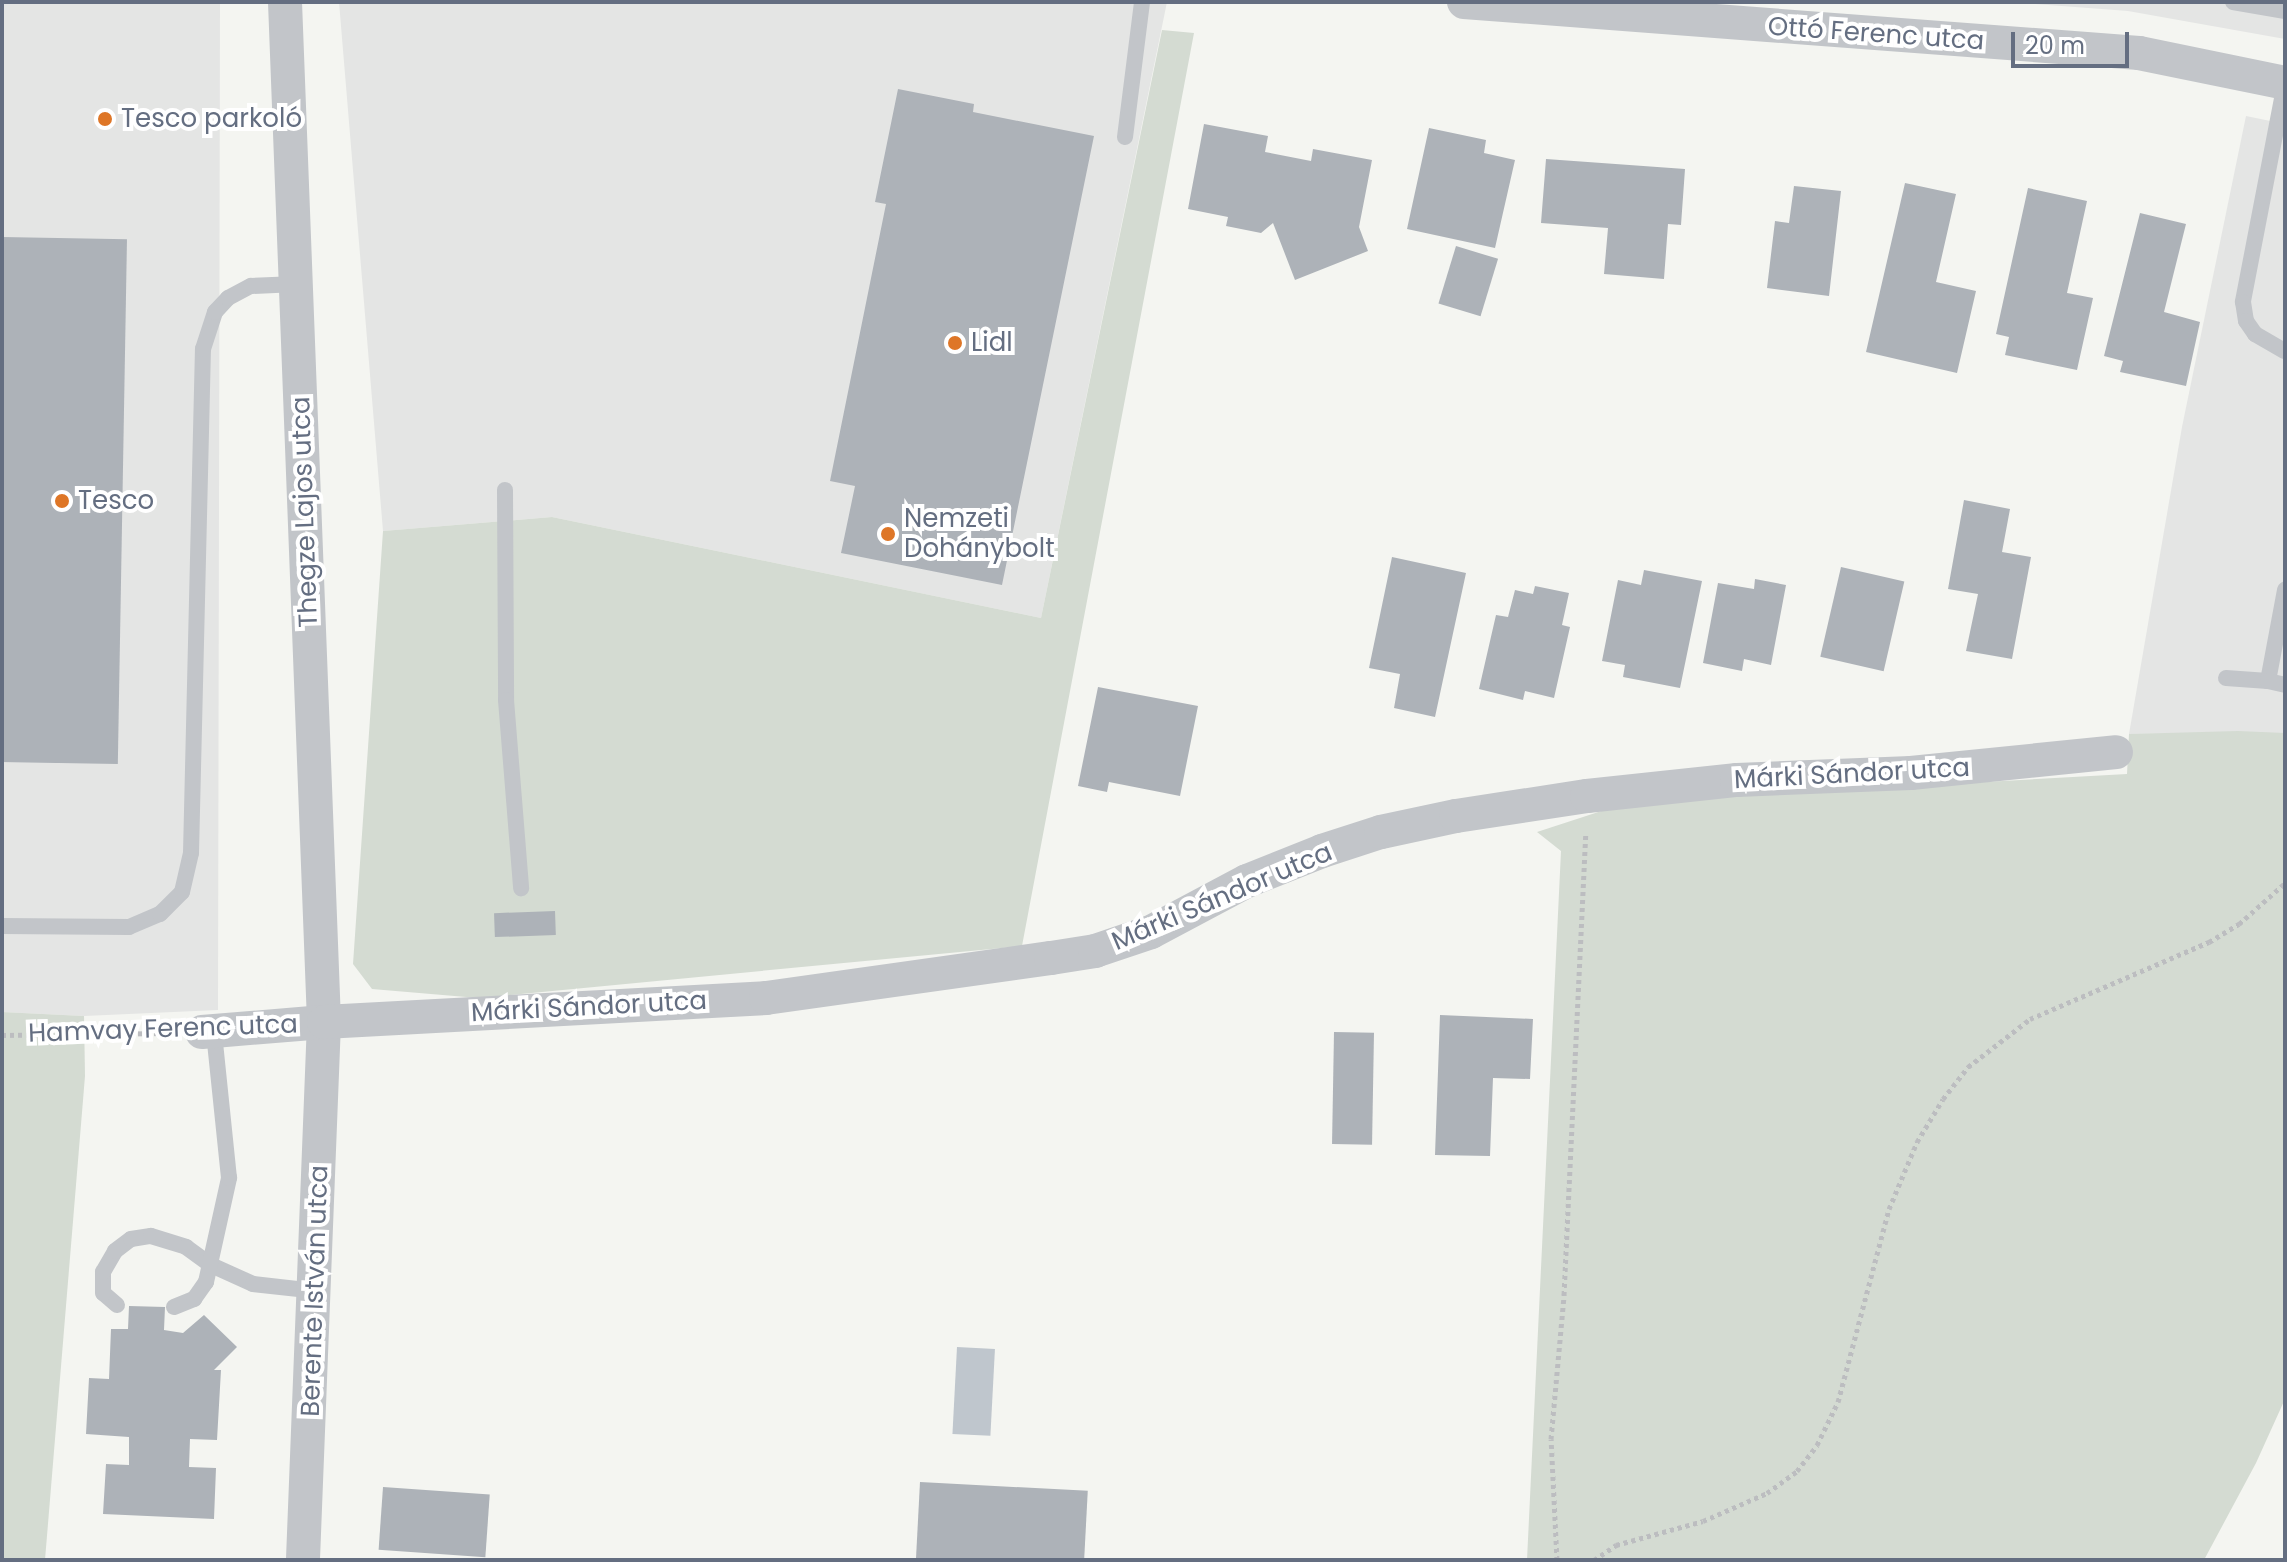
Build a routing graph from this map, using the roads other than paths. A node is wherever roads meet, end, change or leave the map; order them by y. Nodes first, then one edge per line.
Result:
1 (285, 2) edge
2 (1142, 2) edge
3 (1464, 2) edge
4 (2233, 2) edge
5 (2285, 11) edge
6 (2285, 83) edge
7 (1125, 137) dead end
8 (297, 284) junction
9 (2285, 351) edge
10 (505, 490) dead end
11 (2285, 590) edge
12 (2226, 678) dead end
13 (2268, 681) junction
14 (2285, 685) edge
15 (2116, 752) dead end
16 (521, 888) dead end
17 (2, 926) edge
18 (324, 1022) junction
19 (208, 1032) joint
20 (211, 1265) junction
21 (317, 1291) junction
22 (117, 1305) dead end
23 (174, 1307) dead end
24 (303, 1560) edge

1 - 8 street, Thegze Lajos utca
2 - 7 lane
3 - 6 street, Ottó Ferenc utca
4 - 5 lane
6 - 9 lane
8 - 17 lane
8 - 18 street, Thegze Lajos utca
10 - 16 lane
11 - 13 lane
12 - 13 lane
13 - 14 lane
15 - 18 street, Márki Sándor utca
18 - 19 street, Hamvay Ferenc utca
18 - 21 street, Berente István utca
19 - 20 lane
20 - 21 lane
20 - 22 lane
20 - 23 lane
21 - 24 street, Berente István utca

